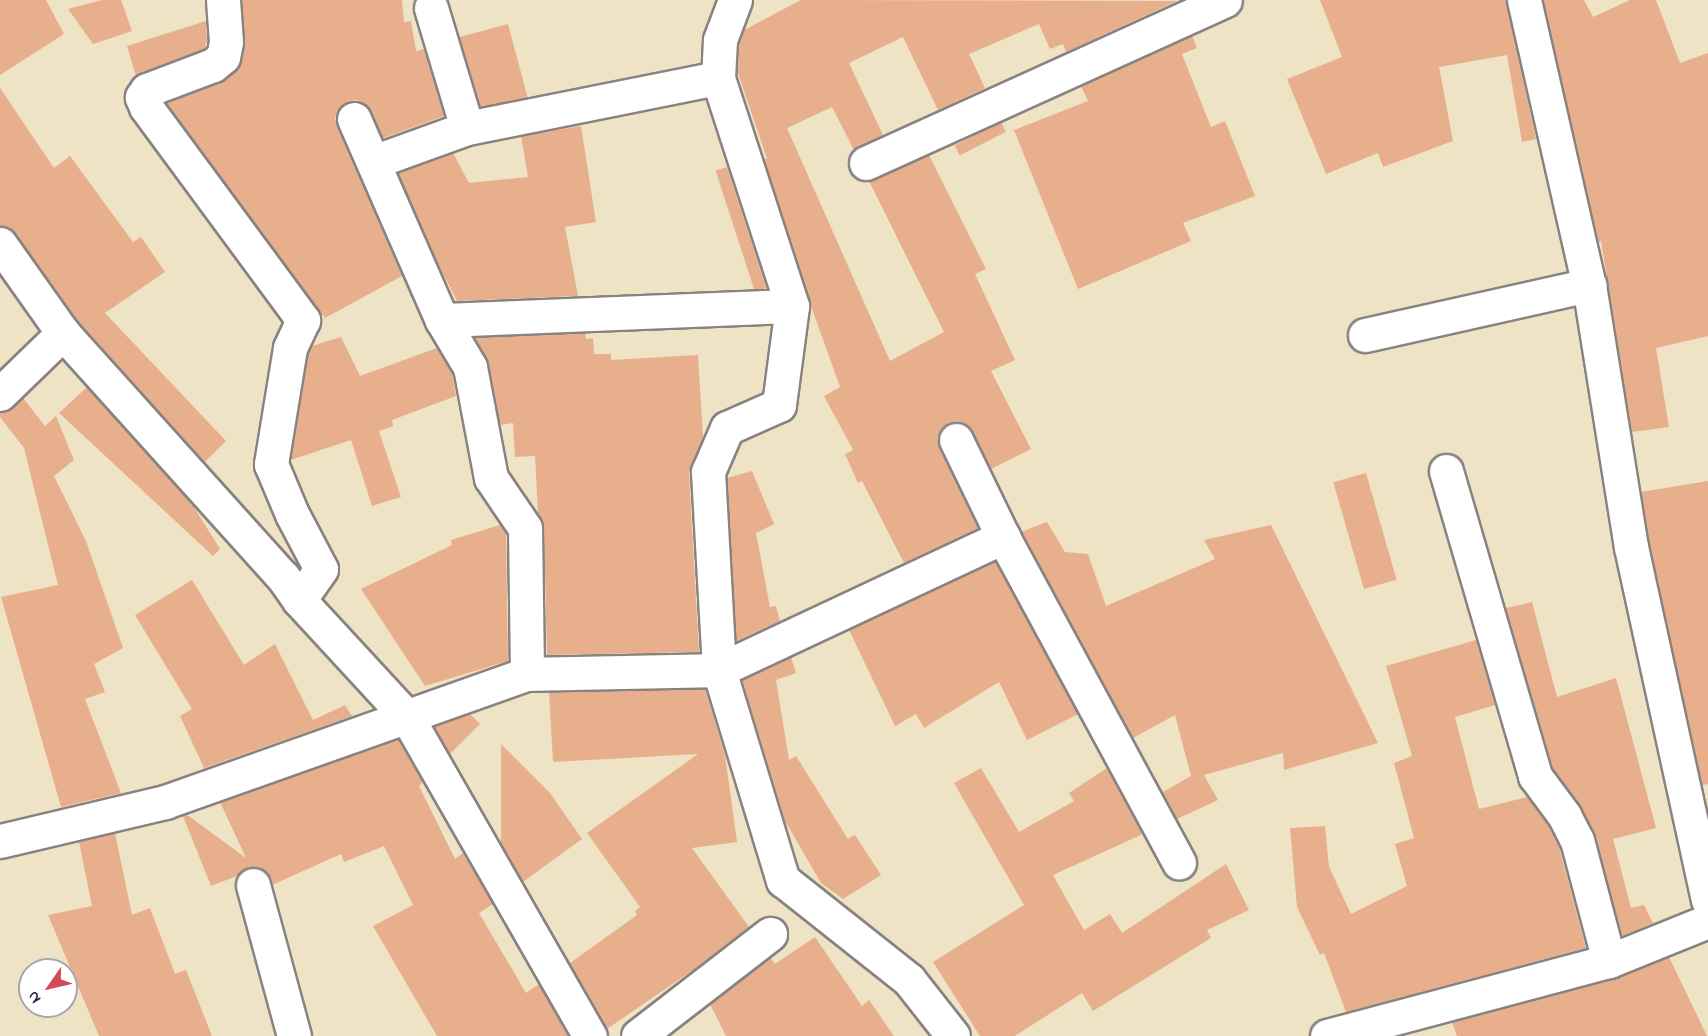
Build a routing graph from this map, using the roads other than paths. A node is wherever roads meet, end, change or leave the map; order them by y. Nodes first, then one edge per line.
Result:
1 (223, 0) edge
2 (735, 0) edge
3 (1225, 0) edge
4 (1524, 0) edge
5 (431, 8) dead end
6 (718, 78) junction
7 (354, 119) dead end
8 (467, 129) junction
9 (374, 162) junction
10 (866, 163) dead end
11 (0, 244) edge
12 (1589, 285) junction
13 (792, 306) junction
14 (442, 320) junction
15 (63, 333) junction
16 (1365, 335) dead end
17 (0, 394) edge
18 (956, 440) dead end
19 (1446, 471) dead end
20 (1003, 537) junction
21 (299, 600) junction
22 (720, 670) junction
23 (527, 674) junction
24 (407, 717) junction
25 (0, 841) edge
26 (1179, 862) dead end
27 (253, 885) dead end
28 (1708, 900) edge
29 (1708, 921) edge
30 (770, 934) dead end
31 (1609, 961) junction
32 (294, 1036) edge
33 (590, 1036) edge
34 (638, 1036) edge
35 (953, 1036) edge
36 (1327, 1036) edge

1 - 21 street
2 - 6 street
3 - 10 street
4 - 12 street
5 - 8 street
6 - 8 street
6 - 13 street
7 - 9 street
8 - 9 street
9 - 14 street
11 - 15 street
12 - 16 street
12 - 28 street
13 - 14 street
13 - 22 street
14 - 23 street
15 - 17 street
15 - 21 street
18 - 20 street
19 - 31 street
20 - 22 street
20 - 26 street
21 - 24 street
22 - 23 street
22 - 35 street
23 - 24 street
24 - 25 street
24 - 33 street
27 - 32 street
29 - 31 street
30 - 34 street
31 - 36 street

